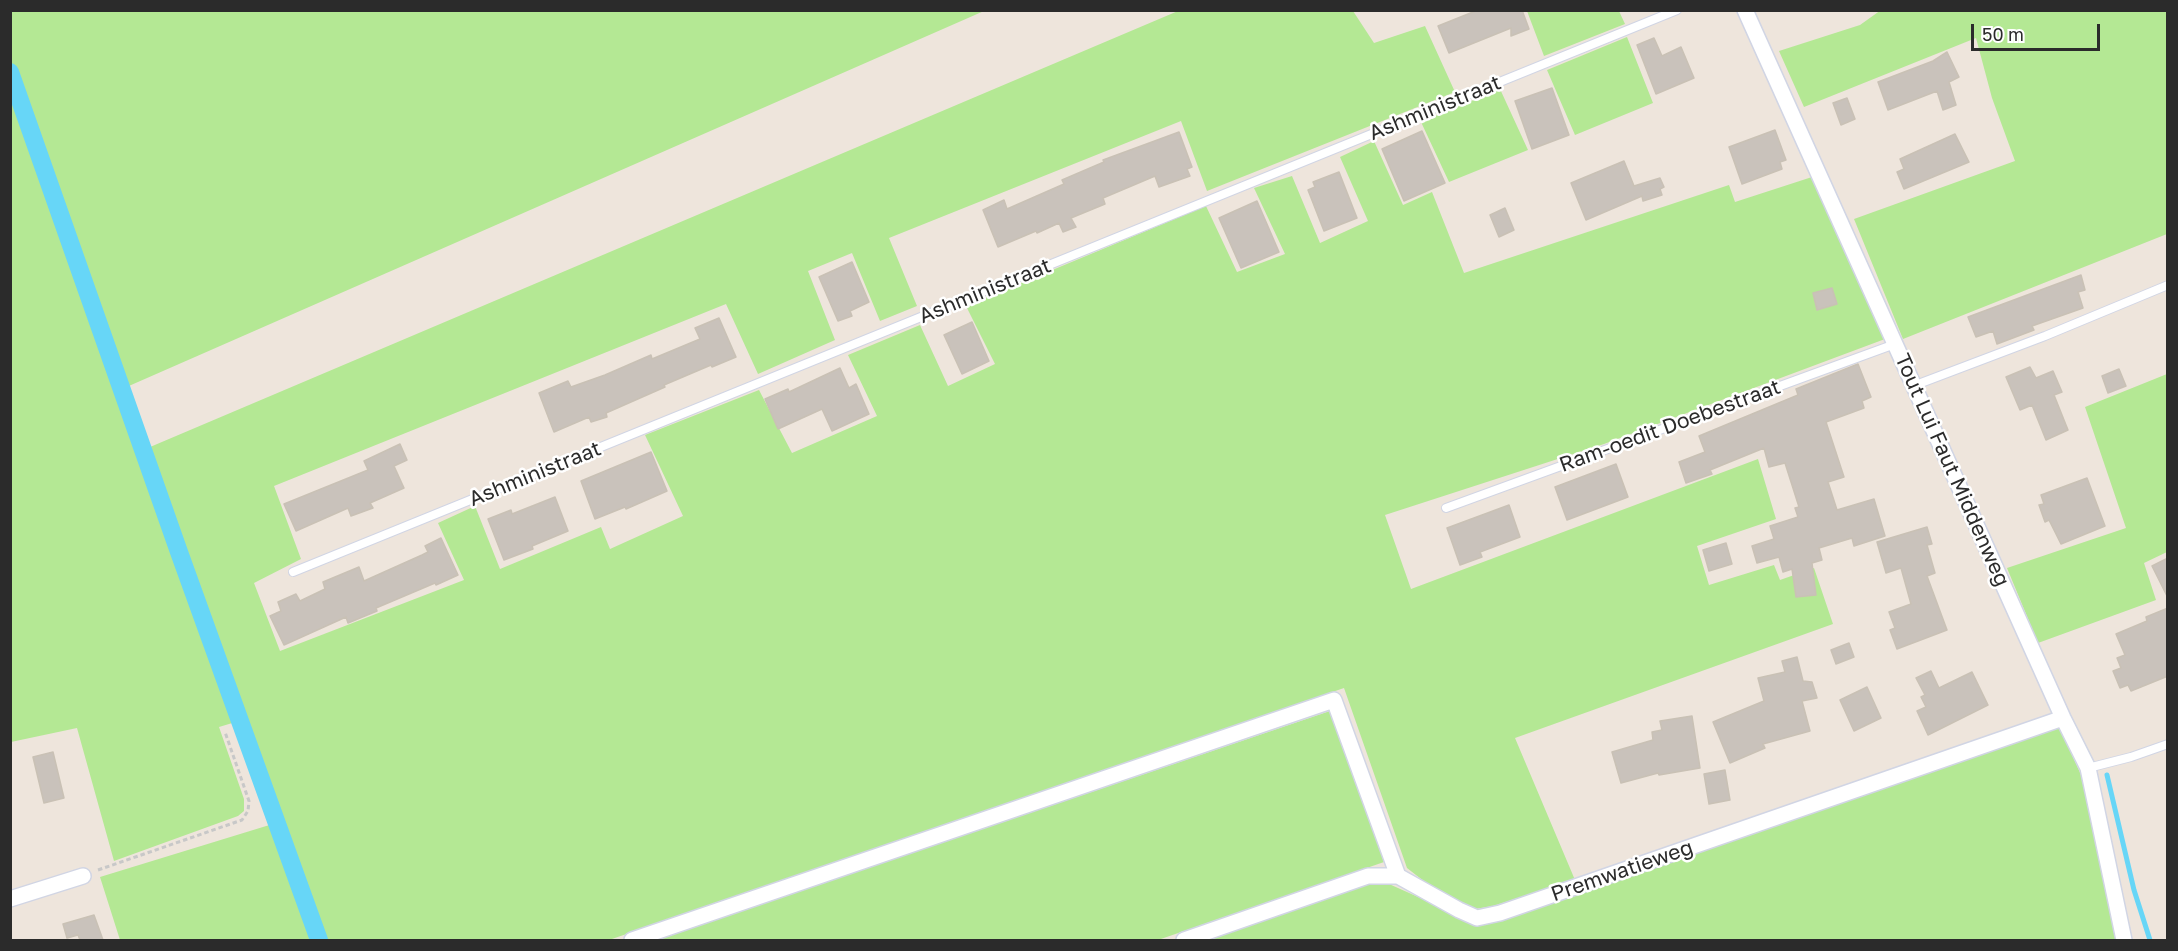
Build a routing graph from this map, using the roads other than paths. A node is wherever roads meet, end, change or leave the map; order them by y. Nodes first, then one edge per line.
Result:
1 (1677, 10) edge
2 (1745, 10) edge
3 (2168, 285) edge
4 (1895, 344) junction
5 (1913, 386) junction
6 (1446, 508) dead end
7 (293, 572) dead end
8 (2063, 718) junction
9 (2168, 744) edge
10 (2088, 768) junction
11 (83, 876) road end
12 (1398, 876) junction
13 (10, 899) edge
14 (632, 940) edge
15 (1184, 940) edge
16 (2124, 940) edge

1 - 7 lane, Ashministraat
2 - 4 street, Tout Lui Faut Middenweg
3 - 5 lane
4 - 5 street, Tout Lui Faut Middenweg
4 - 6 lane, Ram-oedit Doebestraat
5 - 8 street, Tout Lui Faut Middenweg
8 - 10 street, Tout Lui Faut Middenweg
8 - 12 street, Premwatieweg
9 - 10 lane
10 - 16 street, Tout Lui Faut Middenweg
11 - 13 street
12 - 14 street
12 - 15 street, Premwatieweg

